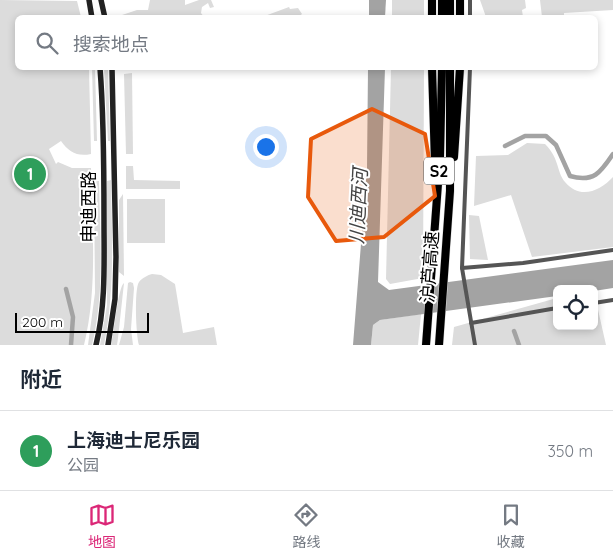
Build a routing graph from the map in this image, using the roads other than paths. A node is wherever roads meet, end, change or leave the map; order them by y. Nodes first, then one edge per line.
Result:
1 (89, 0) edge
2 (101, 0) edge
3 (432, 0) edge
4 (442, 0) edge
5 (450, 0) edge
6 (460, 0) edge
7 (470, 0) edge
8 (92, 15) edge
9 (104, 15) edge
10 (432, 15) edge
11 (442, 15) edge
12 (450, 15) edge
13 (460, 15) edge
14 (470, 15) edge
15 (100, 70) edge
16 (112, 70) edge
17 (432, 70) edge
18 (442, 70) edge
19 (450, 70) edge
20 (460, 70) edge
21 (470, 70) edge
22 (450, 191) junction
23 (437, 192) junction
24 (613, 250) edge
25 (462, 268) junction
26 (613, 300) edge
27 (598, 302) edge
28 (553, 309) edge
29 (471, 323) junction
30 (96, 345) edge
31 (108, 345) edge
32 (426, 345) edge
33 (439, 345) edge
34 (475, 345) edge

1 - 8 street
2 - 9 street
3 - 10 highway
4 - 11 highway
5 - 12 highway
6 - 13 highway
7 - 14 street
15 - 30 street, 申迪西路
16 - 31 street, 申迪西路
17 - 23 highway, 沪芦高速 / S2
18 - 23 highway, 沪芦高速 / S2
19 - 22 highway, 沪芦高速 / S2
20 - 22 highway, 沪芦高速 / S2
21 - 25 street
22 - 33 highway, 沪芦高速 / S2
23 - 32 highway, 沪芦高速 / S2
24 - 25 street
25 - 29 street
26 - 27 street
28 - 29 street
29 - 34 street

